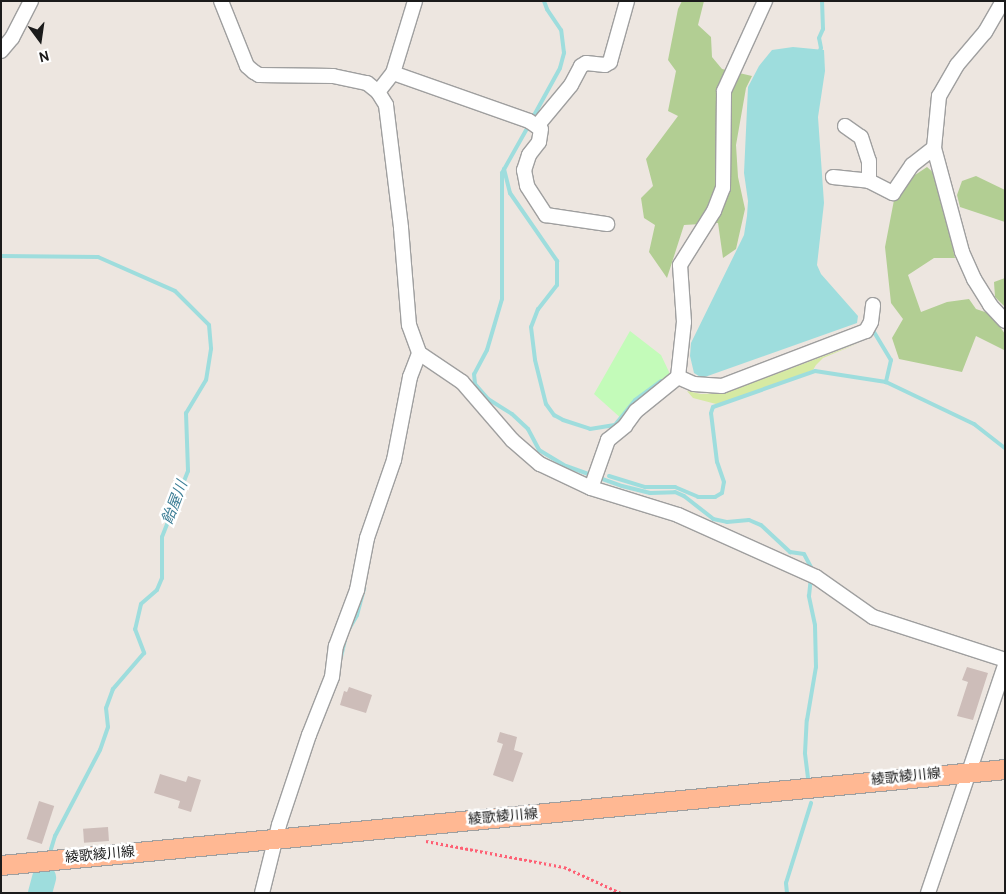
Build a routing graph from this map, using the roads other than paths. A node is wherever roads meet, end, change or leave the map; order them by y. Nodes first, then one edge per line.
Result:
1 (31, 1) edge
2 (221, 1) edge
3 (415, 1) edge
4 (627, 1) edge
5 (765, 1) edge
6 (1002, 1) edge
7 (1, 51) edge
8 (393, 73) junction
9 (378, 92) junction
10 (533, 124) junction
11 (846, 126) dead end
12 (934, 148) junction
13 (833, 177) dead end
14 (869, 181) junction
15 (607, 224) dead end
16 (874, 306) dead end
17 (1005, 321) edge
18 (419, 354) junction
19 (678, 377) junction
20 (594, 481) junction
21 (1005, 660) edge
22 (1005, 666) edge
23 (1005, 769) edge
24 (968, 772) junction
25 (276, 839) junction
26 (1, 865) edge
27 (262, 893) edge
28 (928, 893) edge

1 - 7 street
2 - 9 street
3 - 8 street
4 - 10 street
5 - 19 street
6 - 12 street
8 - 9 street
8 - 10 street
9 - 18 street
10 - 15 street
11 - 14 street
12 - 14 street
12 - 17 street
13 - 14 street
16 - 19 street
18 - 20 street
18 - 25 street
19 - 20 street
20 - 21 street
22 - 24 street
23 - 24 main road, 綾歌綾川線
24 - 25 main road, 綾歌綾川線
24 - 28 street
25 - 26 main road, 綾歌綾川線
25 - 27 street

